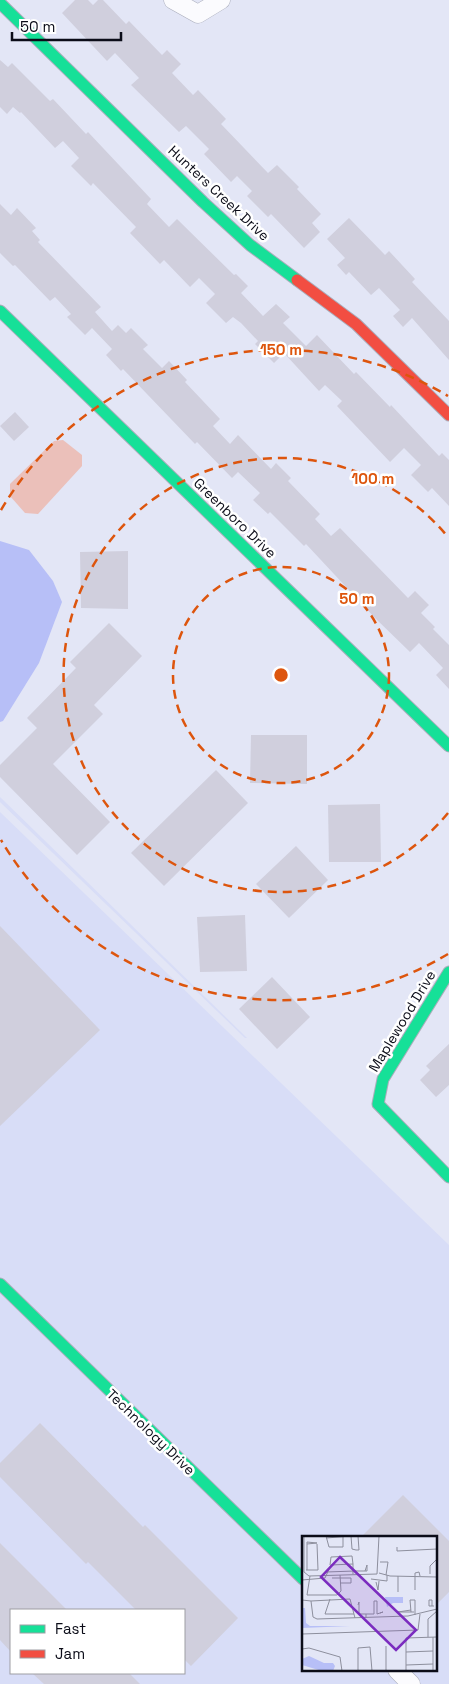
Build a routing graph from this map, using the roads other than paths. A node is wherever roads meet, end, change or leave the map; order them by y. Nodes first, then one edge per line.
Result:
1 (173, 0) edge
2 (221, 0) edge
3 (0, 3) edge
4 (0, 311) edge
5 (449, 415) edge
6 (449, 746) edge
7 (449, 972) edge
8 (449, 1178) edge
9 (0, 1284) edge
10 (302, 1578) edge
11 (399, 1672) edge
12 (411, 1684) edge

1 - 2 street
3 - 5 street, Hunters Creek Drive
4 - 6 street, Greenboro Drive
7 - 8 street, Maplewood Drive
9 - 10 street, Technology Drive
11 - 12 street

